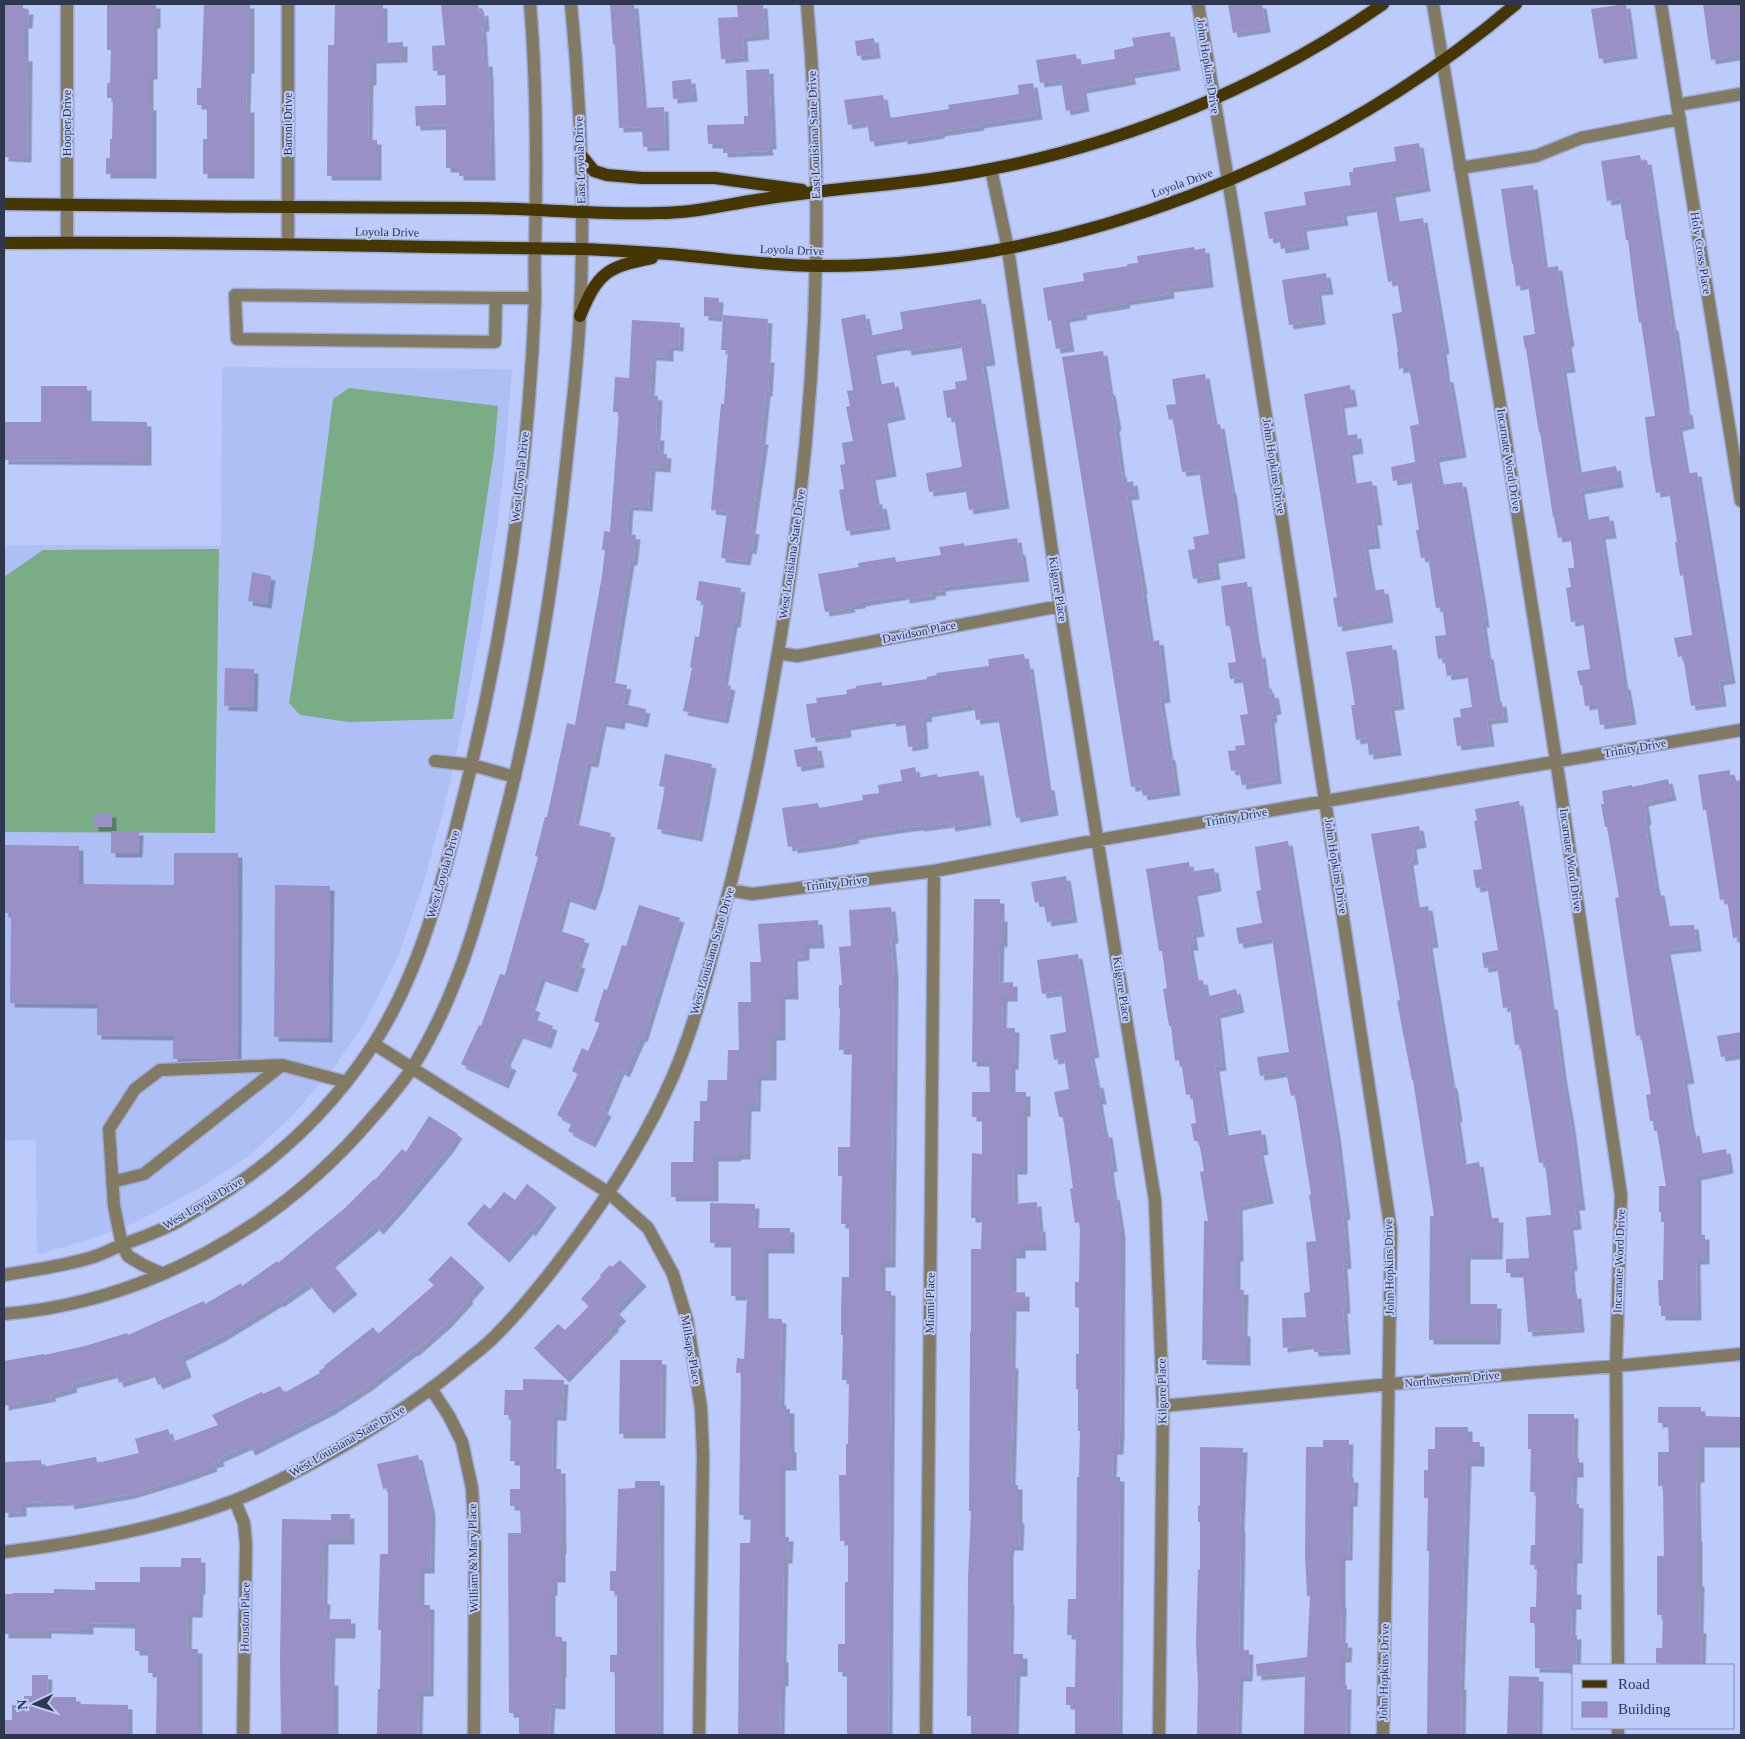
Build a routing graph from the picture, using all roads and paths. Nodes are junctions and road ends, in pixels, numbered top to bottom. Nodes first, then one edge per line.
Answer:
1 (67, 4) edge
2 (288, 4) edge
3 (530, 4) edge
4 (571, 4) edge
5 (807, 4) edge
6 (1198, 4) edge
7 (1383, 4) edge
8 (1433, 4) edge
9 (1516, 4) edge
10 (1661, 4) edge
11 (1442, 62) junction
12 (1741, 94) edge
13 (1213, 99) junction
14 (1677, 105) junction
15 (1680, 119) junction
16 (581, 155) junction
17 (1460, 168) junction
18 (991, 169) junction
19 (1229, 181) junction
20 (817, 192) junction
21 (4, 204) edge
22 (67, 205) junction
23 (288, 208) junction
24 (536, 209) junction
25 (582, 213) junction
26 (67, 242) junction
27 (4, 243) edge
28 (288, 244) junction
29 (535, 248) junction
30 (582, 249) junction
31 (1008, 249) junction
32 (669, 254) junction
33 (817, 266) junction
34 (496, 298) junction
35 (535, 298) junction
36 (580, 316) junction
37 (1741, 502) edge
38 (1060, 606) junction
39 (779, 653) junction
40 (1741, 730) edge
41 (435, 761) dead end
42 (1556, 762) junction
43 (472, 765) junction
44 (515, 777) junction
45 (1326, 801) junction
46 (1098, 840) junction
47 (934, 871) junction
48 (729, 890) junction
49 (374, 1044) junction
50 (282, 1065) junction
51 (412, 1068) junction
52 (346, 1082) junction
53 (112, 1182) junction
54 (609, 1193) junction
55 (122, 1245) junction
56 (163, 1274) junction
57 (4, 1275) edge
58 (4, 1314) edge
59 (1741, 1354) edge
60 (1616, 1366) junction
61 (1390, 1384) junction
62 (432, 1390) junction
63 (1163, 1406) junction
64 (235, 1501) junction
65 (4, 1552) edge
66 (1618, 1664) edge
67 (243, 1735) edge
68 (474, 1735) edge
69 (699, 1735) edge
70 (926, 1735) edge
71 (1159, 1735) edge
72 (1383, 1735) edge

1 - 22 street, Hooper Drive
2 - 23 street, Baroni Drive
3 - 24 street
4 - 16 street, East Loyola Drive
5 - 20 street, East Louisiana State Drive
6 - 13 street, John Hopkins Drive
7 - 13 main road, Loyola Drive
8 - 11 street, Incarnate Word Drive
9 - 11 main road, Loyola Drive
10 - 14 street, Holy Cross Place
11 - 17 street, Incarnate Word Drive
11 - 19 main road, Loyola Drive
12 - 14 street
13 - 18 main road, Loyola Drive
13 - 19 street, John Hopkins Drive
14 - 15 street, Holy Cross Place
15 - 17 street
15 - 37 street, Holy Cross Place
16 - 20 main road
16 - 25 street, East Loyola Drive
17 - 42 street, Incarnate Word Drive
18 - 20 main road, Loyola Drive
18 - 31 street, Kilgore Place
19 - 31 main road, Loyola Drive
19 - 45 street, John Hopkins Drive
20 - 25 main road, Loyola Drive
20 - 33 street, East Louisiana State Drive
21 - 22 main road, Loyola Drive
22 - 23 main road, Loyola Drive
22 - 26 street, Hooper Drive
23 - 24 main road, Loyola Drive
23 - 28 street, Baroni Drive
24 - 25 main road, Loyola Drive
24 - 29 street
25 - 30 street, East Loyola Drive
26 - 27 main road, Loyola Drive
26 - 28 main road, Loyola Drive
28 - 29 main road, Loyola Drive
29 - 30 main road, Loyola Drive
29 - 35 street, West Loyola Drive
30 - 32 main road, Loyola Drive
30 - 36 street, East Loyola Drive
31 - 33 main road, Loyola Drive
31 - 38 street, Kilgore Place
32 - 33 main road, Loyola Drive
32 - 36 main road
33 - 39 street, West Louisiana State Drive
34 - 34 street
34 - 35 street
35 - 43 street, West Loyola Drive
36 - 44 street
38 - 39 street, Davidson Place
38 - 46 street, Kilgore Place
39 - 48 street, West Louisiana State Drive
40 - 42 street, Trinity Drive
41 - 43 street
42 - 45 street, Trinity Drive
42 - 60 street, Incarnate Word Drive
43 - 44 street
43 - 49 street, West Loyola Drive
44 - 51 street
45 - 46 street, Trinity Drive
45 - 61 street, John Hopkins Drive
46 - 47 street, Trinity Drive
46 - 63 street, Kilgore Place
47 - 48 street, Trinity Drive
47 - 70 street, Miami Place
48 - 54 street, West Louisiana State Drive
49 - 51 street, Millsaps Place
49 - 52 street, West Loyola Drive
50 - 52 street
50 - 53 street
50 - 53 street
51 - 54 street, Millsaps Place
51 - 56 street
52 - 55 street, West Loyola Drive
53 - 55 street
54 - 62 street, West Louisiana State Drive
54 - 69 street, Millsaps Place
55 - 56 street
55 - 57 street, West Loyola Drive
56 - 58 street
59 - 60 street, Northwestern Drive
60 - 61 street, Northwestern Drive
60 - 66 street, Incarnate Word Drive
61 - 63 street, Northwestern Drive
61 - 72 street, John Hopkins Drive
62 - 64 street, West Louisiana State Drive
62 - 68 street, William & Mary Place
63 - 71 street, Kilgore Place
64 - 65 street, West Louisiana State Drive
64 - 67 street, Houston Place

